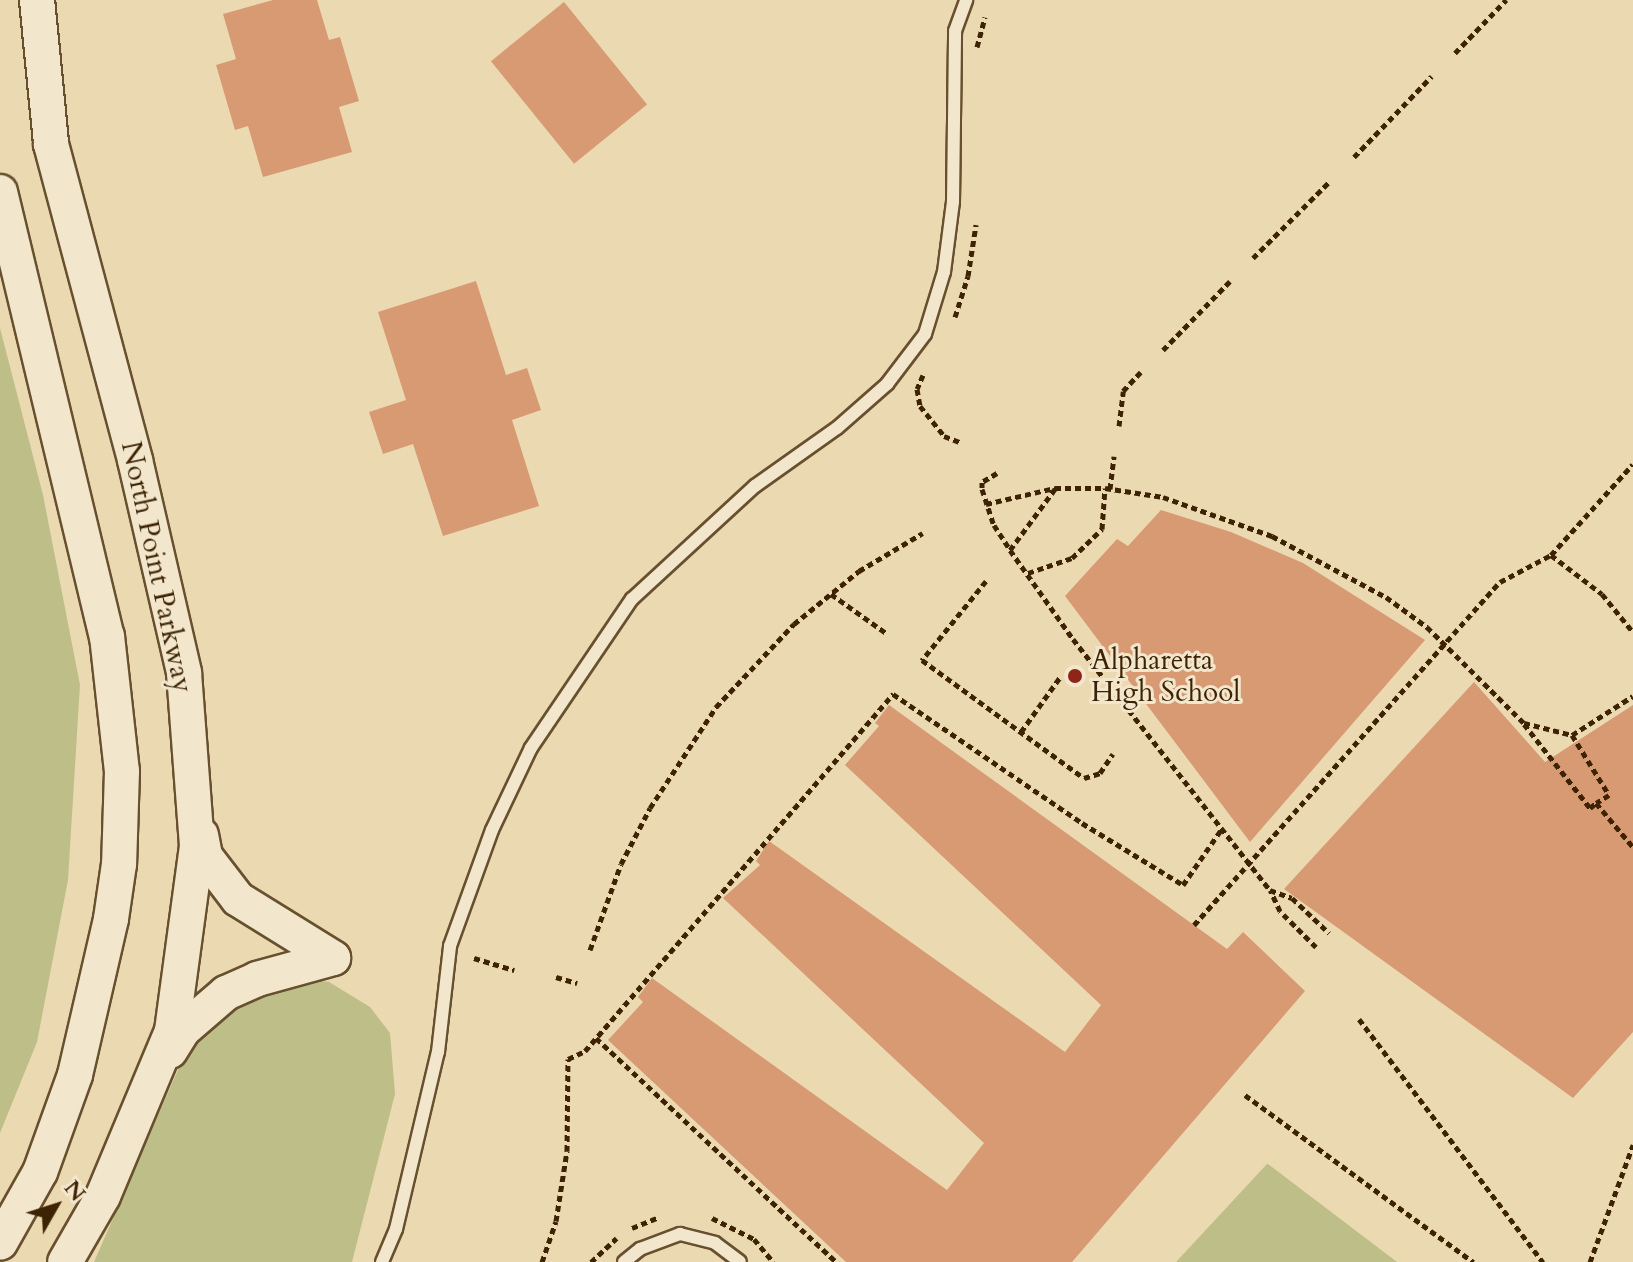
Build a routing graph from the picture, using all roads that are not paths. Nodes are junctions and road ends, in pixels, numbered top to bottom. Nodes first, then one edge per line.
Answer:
1 (37, 0) edge
2 (966, 0) edge
3 (0, 192) edge
4 (194, 803) junction
5 (161, 1064) junction
6 (0, 1243) edge
7 (65, 1262) edge
8 (382, 1262) edge
9 (624, 1262) edge
10 (740, 1262) edge

1 - 4 street, North Point Parkway
2 - 8 lane
3 - 6 street
4 - 5 street, North Point Parkway
4 - 5 street
5 - 7 street, North Point Parkway
9 - 10 lane

